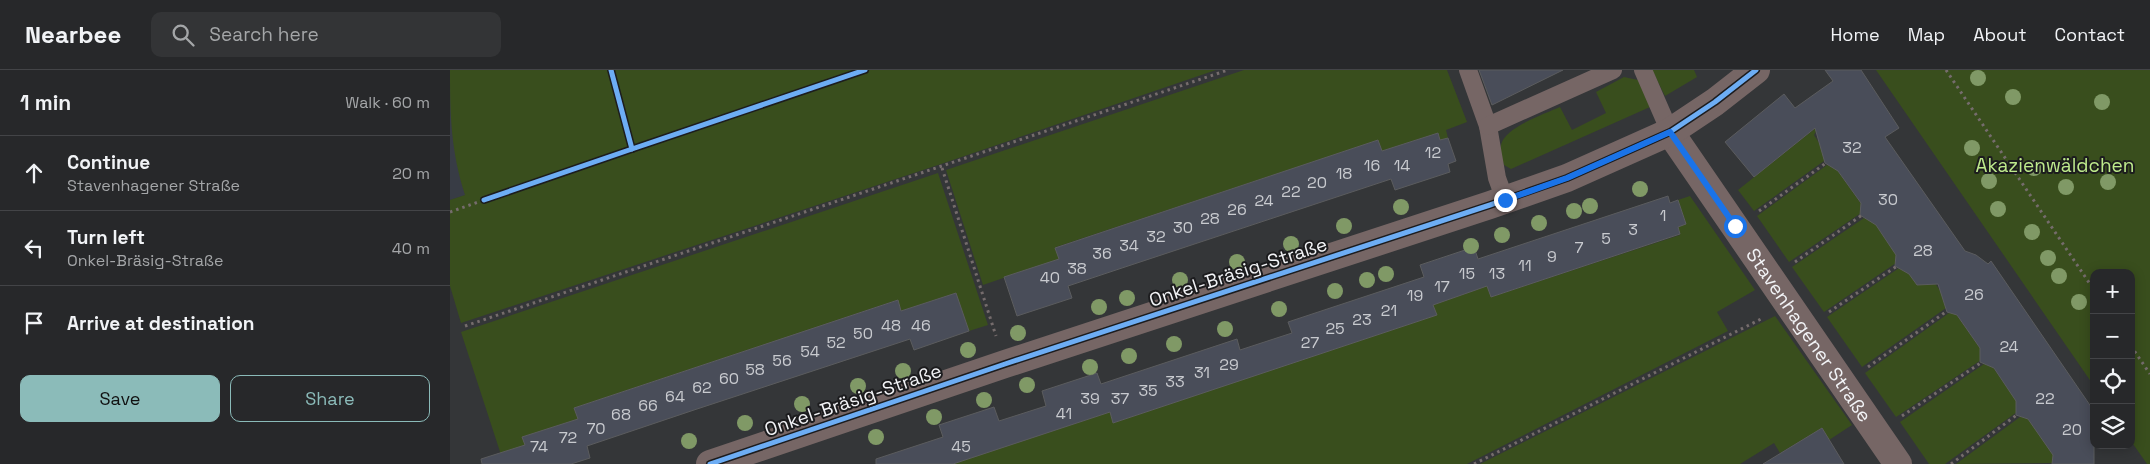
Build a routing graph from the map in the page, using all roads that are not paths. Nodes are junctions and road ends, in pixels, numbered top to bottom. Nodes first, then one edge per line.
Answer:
1 (1468, 70) edge
2 (1612, 70) edge
3 (1643, 70) edge
4 (1756, 70) edge
5 (1488, 126) junction
6 (1670, 132) junction
7 (1505, 200) junction
8 (710, 464) edge
9 (1898, 464) edge

1 - 5 lane
2 - 5 lane
3 - 6 lane
4 - 6 street, Onkel-Bräsig-Straße
5 - 7 lane
6 - 7 street, Onkel-Bräsig-Straße
6 - 9 street, Stavenhagener Straße
7 - 8 street, Onkel-Bräsig-Straße

